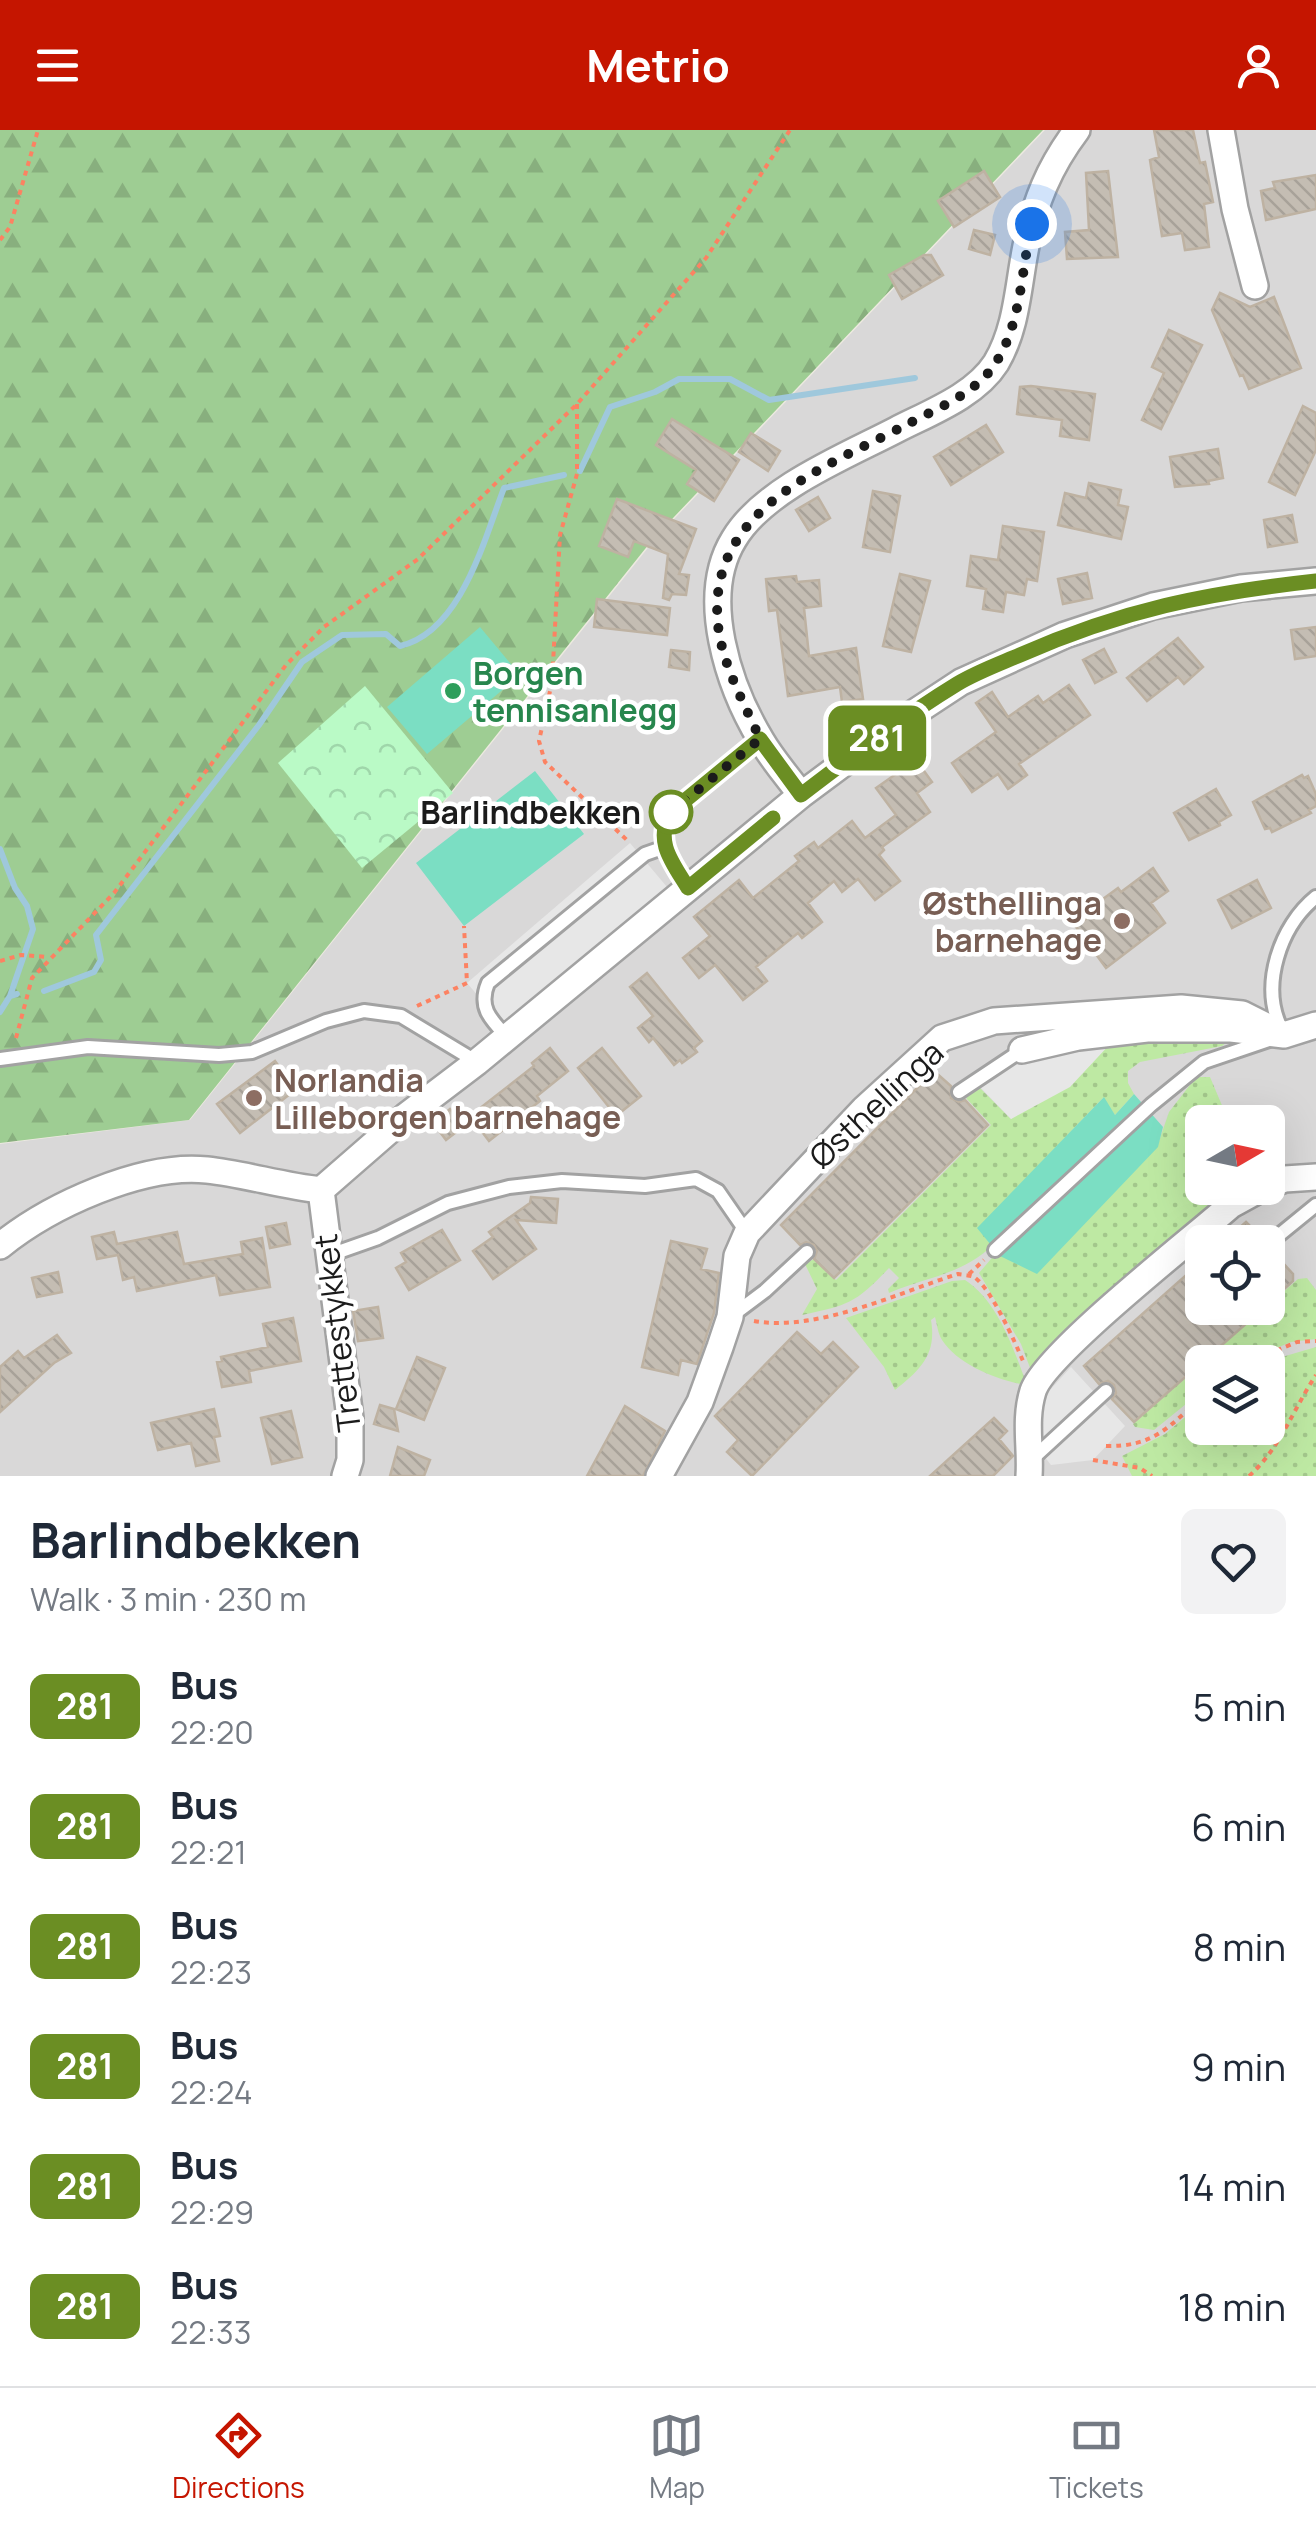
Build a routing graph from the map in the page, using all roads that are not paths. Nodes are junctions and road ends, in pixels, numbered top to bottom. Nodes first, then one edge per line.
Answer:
1 (1077, 130) edge
2 (1221, 130) edge
3 (1255, 286) dead end
4 (1316, 581) edge
5 (760, 739) junction
6 (801, 795) junction
7 (665, 846) junction
8 (688, 888) junction
9 (1316, 897) edge
10 (1316, 1024) edge
11 (1284, 1034) junction
12 (506, 1037) junction
13 (1022, 1050) joint
14 (6, 1057) edge
15 (477, 1062) junction
16 (959, 1092) dead end
17 (1316, 1177) edge
18 (1285, 1179) edge
19 (321, 1190) junction
20 (1316, 1204) edge
21 (1231, 1205) edge
22 (1285, 1230) edge
23 (747, 1233) junction
24 (0, 1246) edge
25 (995, 1250) dead end
26 (807, 1252) dead end
27 (328, 1256) junction
28 (730, 1317) junction
29 (1106, 1391) dead end
30 (1029, 1468) edge
31 (345, 1476) edge
32 (659, 1476) edge

1 - 5 street
2 - 3 street
4 - 6 street, Trettestykket
5 - 6 street
5 - 7 lane
6 - 8 street, Trettestykket
7 - 8 lane
7 - 12 lane
8 - 12 street, Trettestykket
9 - 11 lane
10 - 11 street
11 - 13 street
11 - 23 street, Østhellinga
11 - 25 lane
12 - 15 street, Trettestykket
13 - 16 lane
14 - 15 lane
15 - 19 street, Trettestykket
17 - 18 street
19 - 24 street, Trettestykket
19 - 27 street, Trettestykket
20 - 22 lane
21 - 30 street
23 - 27 lane
23 - 28 street, Østhellinga
26 - 28 lane
27 - 31 street, Trettestykket
28 - 32 street, Østhellinga
29 - 30 lane

